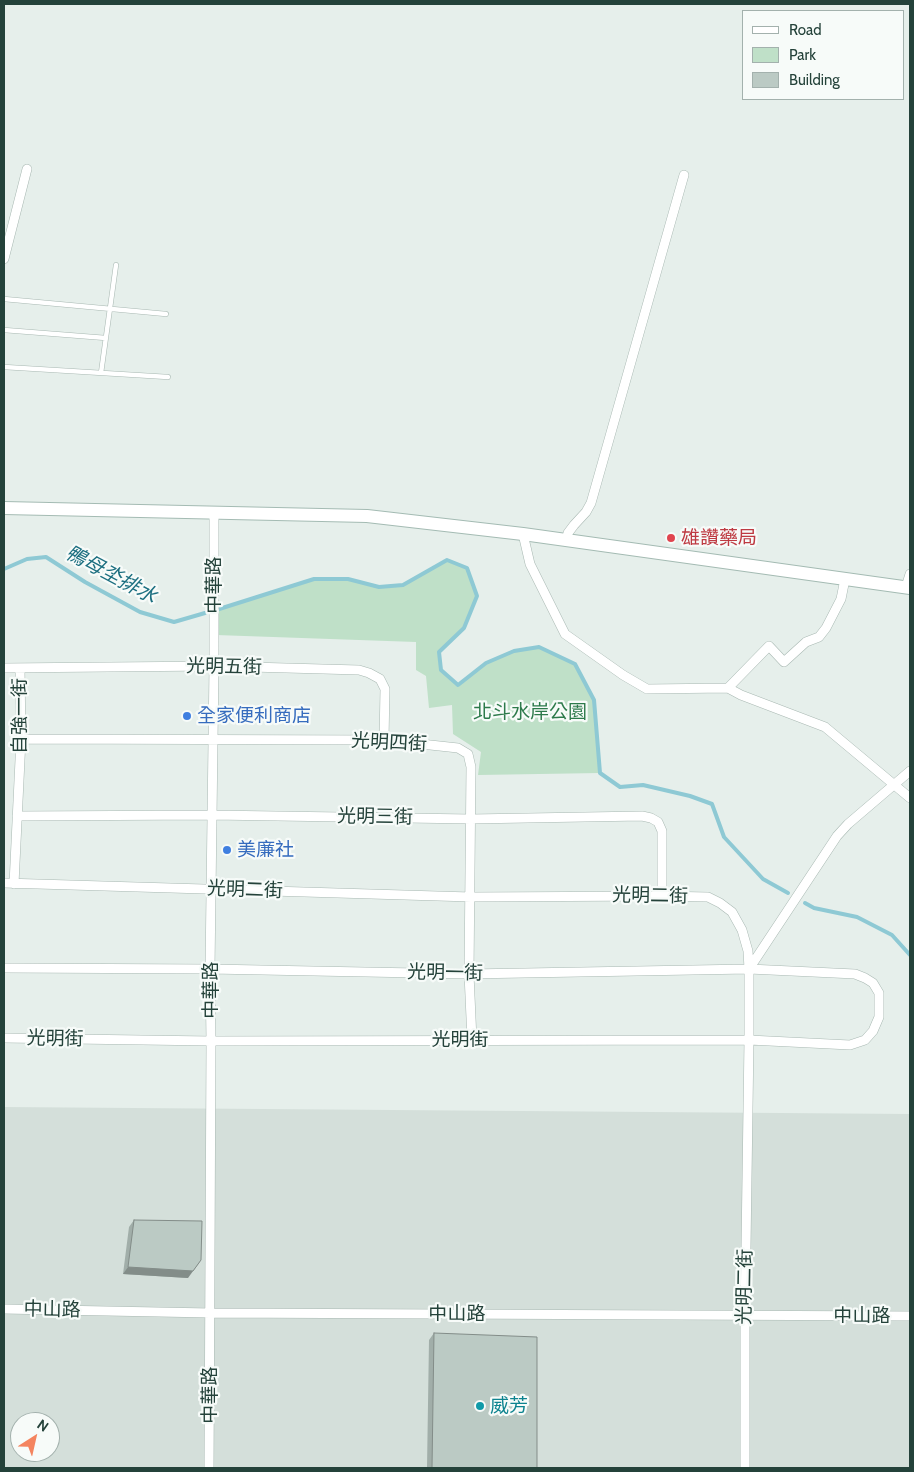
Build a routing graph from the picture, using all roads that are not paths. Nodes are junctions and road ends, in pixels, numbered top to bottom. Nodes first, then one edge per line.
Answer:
1 (27, 168) dead end
2 (684, 175) dead end
3 (4, 259) edge
4 (116, 265) dead end
5 (4, 299) edge
6 (110, 308) junction
7 (166, 314) dead end
8 (4, 330) edge
9 (106, 338) junction
10 (4, 367) edge
11 (101, 373) junction
12 (168, 377) dead end
13 (4, 508) edge
14 (214, 512) junction
15 (523, 534) junction
16 (566, 541) junction
17 (910, 574) edge
18 (846, 579) junction
19 (908, 588) edge
20 (214, 666) junction
21 (4, 668) edge
22 (20, 668) junction
23 (728, 688) junction
24 (21, 739) junction
25 (213, 740) junction
26 (384, 740) junction
27 (910, 771) edge
28 (895, 785) junction
29 (910, 798) edge
30 (212, 815) junction
31 (17, 816) junction
32 (471, 818) junction
33 (4, 883) edge
34 (14, 884) junction
35 (211, 888) junction
36 (471, 896) junction
37 (662, 896) junction
38 (4, 968) edge
39 (210, 969) junction
40 (749, 969) junction
41 (469, 974) junction
42 (879, 993) joint
43 (4, 1038) edge
44 (472, 1040) junction
45 (749, 1040) junction
46 (211, 1041) junction
47 (4, 1309) edge
48 (210, 1313) junction
49 (745, 1315) junction
50 (910, 1316) edge
51 (209, 1468) edge
52 (745, 1468) edge

1 - 3 street
2 - 16 street
4 - 6 lane
5 - 6 lane
6 - 7 lane
6 - 9 lane
8 - 9 lane
9 - 11 lane
10 - 11 lane
11 - 12 lane
13 - 14 main road
14 - 15 main road
14 - 20 street, 中華路
15 - 16 main road
15 - 23 street
16 - 18 main road
17 - 19 street
18 - 19 main road
18 - 23 street
20 - 22 street, 光明五街
20 - 25 street, 中華路
20 - 26 street, 光明五街
21 - 22 street, 光明五街
22 - 24 street, 自強一街
23 - 28 street
24 - 25 street, 光明四街
24 - 31 street, 自強一街
25 - 26 street, 光明四街
25 - 30 street, 中華路
26 - 32 street, 光明四街
27 - 28 street
28 - 29 street
28 - 40 street
30 - 31 street, 光明三街
30 - 32 street, 光明三街
30 - 35 street, 中華路
31 - 34 street, 自強一街
32 - 36 street, 光明四街
32 - 37 street, 光明三街
33 - 34 street, 光明二街
34 - 35 street, 光明二街
35 - 36 street, 光明二街
35 - 39 street, 中華路
36 - 37 street, 光明二街
36 - 41 street, 光明四街
37 - 40 street, 光明二街
38 - 39 street, 光明一街
39 - 41 street, 光明一街
39 - 46 street, 中華路
40 - 41 street, 光明一街
40 - 42 street, 光明一街
40 - 45 street, 光明二街
41 - 44 street, 光明四街
42 - 45 street, 光明街
43 - 46 street, 光明街
44 - 45 street, 光明街
44 - 46 street, 光明街
45 - 49 street, 光明二街
46 - 48 street, 中華路
47 - 48 street, 中山路
48 - 49 street, 中山路
48 - 51 street, 中華路
49 - 50 street, 中山路
49 - 52 street, 光明二街

